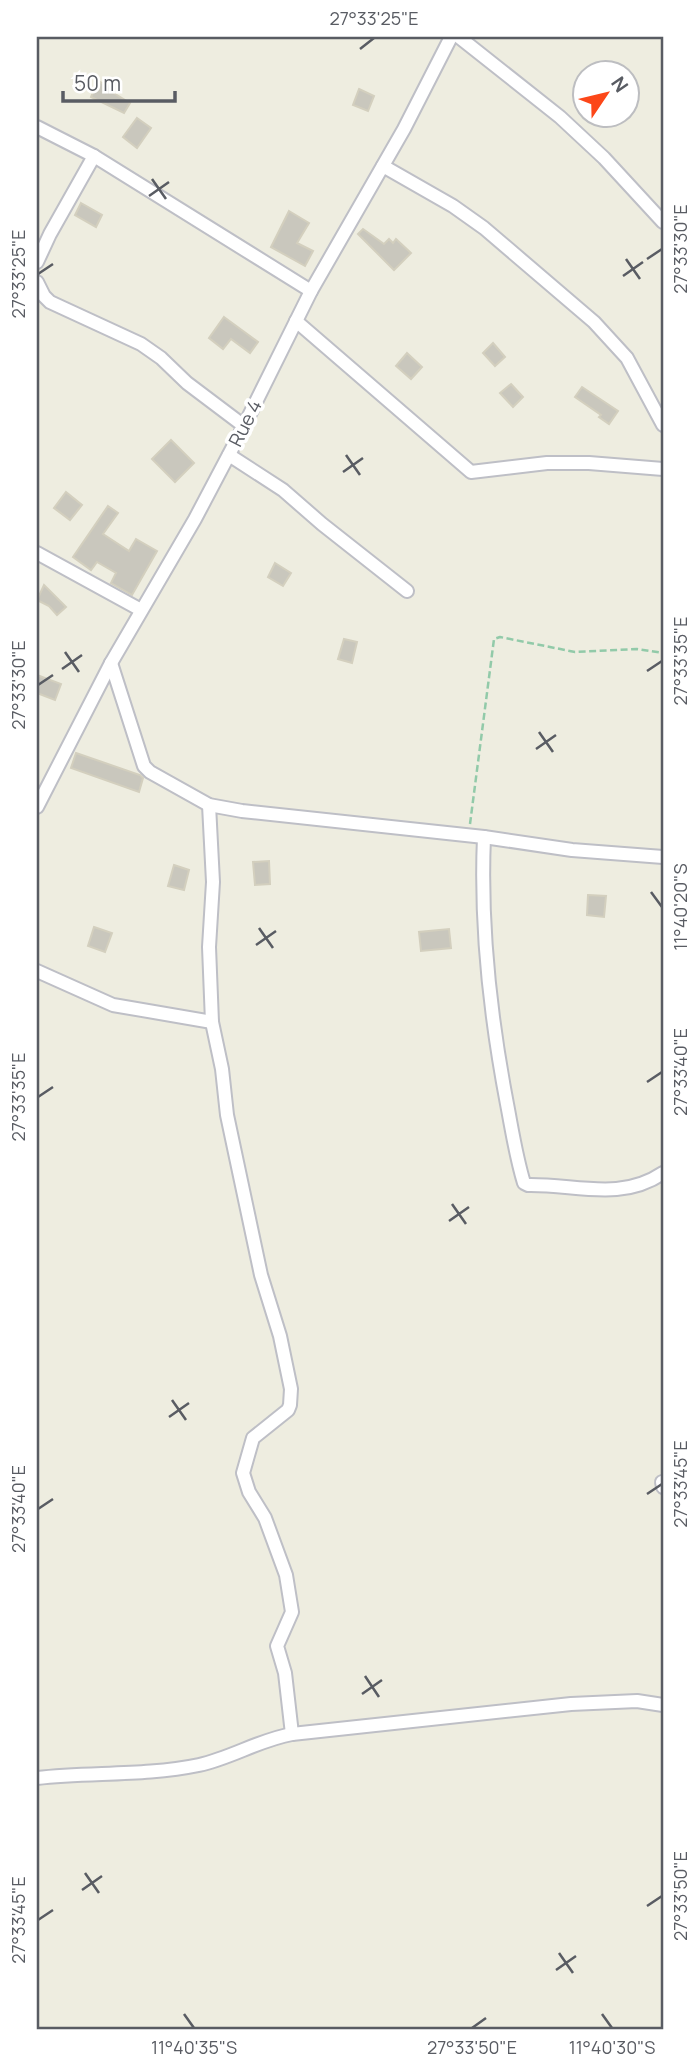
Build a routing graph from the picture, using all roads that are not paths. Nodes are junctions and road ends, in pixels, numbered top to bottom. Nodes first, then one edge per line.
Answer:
1 (451, 37) edge
2 (459, 37) edge
3 (37, 127) edge
4 (94, 156) junction
5 (383, 166) junction
6 (663, 222) edge
7 (37, 262) edge
8 (37, 288) edge
9 (311, 291) junction
10 (296, 321) junction
11 (663, 425) edge
12 (244, 426) junction
13 (229, 455) junction
14 (663, 469) edge
15 (37, 552) edge
16 (407, 591) dead end
17 (141, 610) junction
18 (111, 663) junction
19 (209, 805) junction
20 (37, 807) edge
21 (484, 837) junction
22 (663, 858) edge
23 (37, 971) edge
24 (212, 1022) junction
25 (663, 1173) edge
26 (663, 1704) edge
27 (292, 1734) junction
28 (37, 1778) edge

1 - 5 street, Rue 4
2 - 6 street
3 - 4 street
4 - 7 street
4 - 9 street
5 - 9 street, Rue 4
5 - 11 street
8 - 12 street
9 - 10 street, Rue 4
10 - 12 street, Rue 4
10 - 14 street
12 - 13 street, Rue 4
13 - 16 street
13 - 17 street, Rue 4
15 - 17 street
17 - 18 street, Rue 4
18 - 19 street
18 - 20 street, Rue 4
19 - 21 street
19 - 24 street
21 - 22 street
21 - 25 street
23 - 24 street
24 - 27 street
26 - 27 street
27 - 28 street

